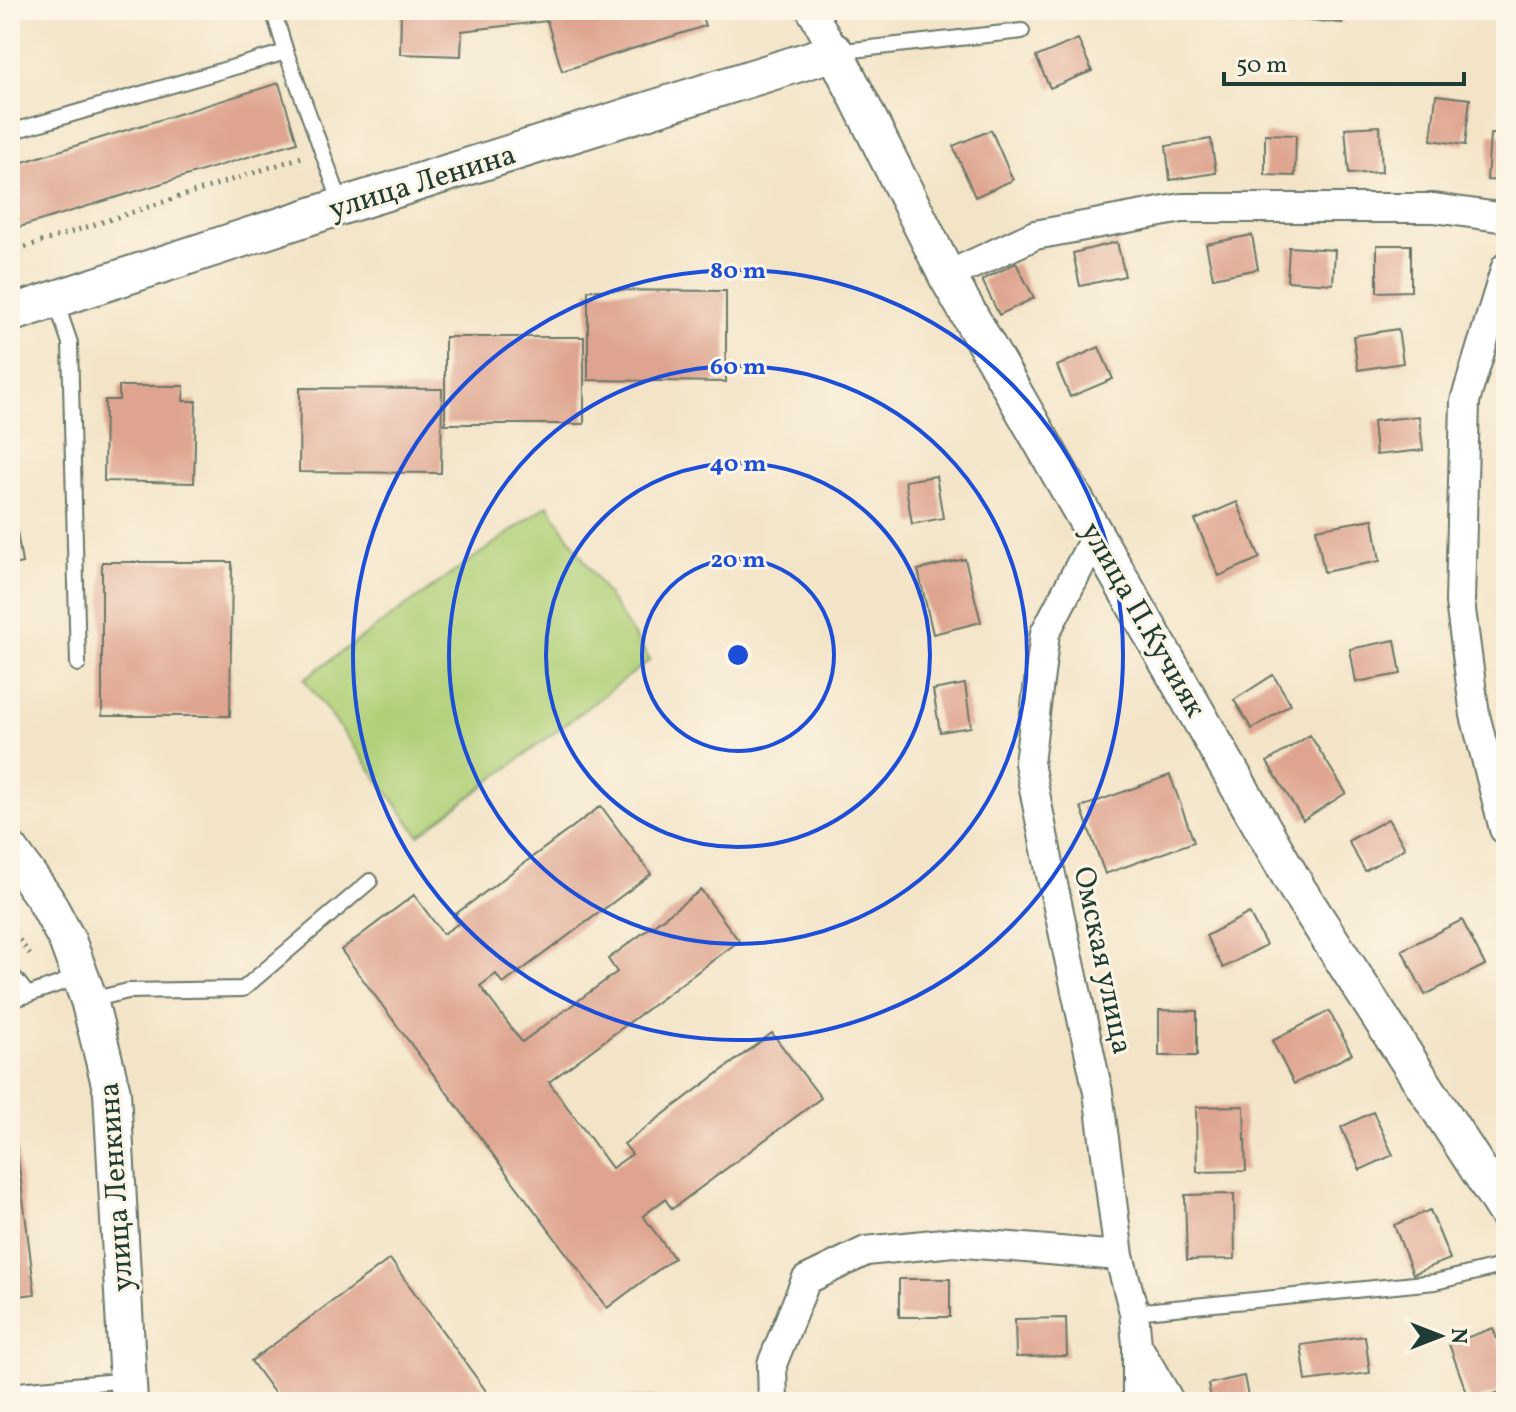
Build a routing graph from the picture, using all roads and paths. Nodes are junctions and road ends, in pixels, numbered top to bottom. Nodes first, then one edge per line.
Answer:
1 (273, 10) edge
2 (811, 10) edge
3 (1022, 31) dead end
4 (286, 52) junction
5 (835, 52) junction
6 (10, 132) edge
7 (321, 150) junction
8 (342, 206) junction
9 (1506, 218) edge
10 (10, 252) edge
11 (1506, 267) edge
12 (947, 276) junction
13 (55, 299) junction
14 (10, 314) edge
15 (1096, 535) junction
16 (78, 664) dead end
17 (1504, 829) dead end
18 (10, 850) edge
19 (370, 881) dead end
20 (10, 927) edge
21 (33, 960) dead end
22 (10, 972) edge
23 (85, 988) junction
24 (28, 995) junction
25 (10, 1001) edge
26 (1506, 1212) edge
27 (1119, 1256) junction
28 (1506, 1265) edge
29 (1134, 1312) junction
30 (1137, 1345) junction
31 (129, 1391) edge
32 (14, 1393) edge
33 (773, 1402) edge
34 (1137, 1402) edge
35 (1170, 1402) edge

1 - 4 lane
2 - 5 street, улица П.Кучияк
3 - 5 lane
4 - 6 lane
4 - 7 lane
5 - 8 street, улица Ленина
5 - 12 street, улица П.Кучияк
7 - 8 lane
7 - 10 path
8 - 13 street, улица Ленина
9 - 12 street
11 - 17 street
12 - 15 street, улица П.Кучияк
13 - 14 street, улица Ленина
13 - 16 lane
15 - 26 street, улица П.Кучияк
15 - 27 street, Омская улица
18 - 23 street, улица Ленкина
19 - 23 lane
20 - 21 path
22 - 24 lane
23 - 24 lane
23 - 31 street, улица Ленкина
24 - 25 lane
27 - 29 street, Омская улица
27 - 33 street
28 - 29 lane
29 - 30 street, Омская улица
30 - 34 street
30 - 35 street, Омская улица
31 - 32 lane

